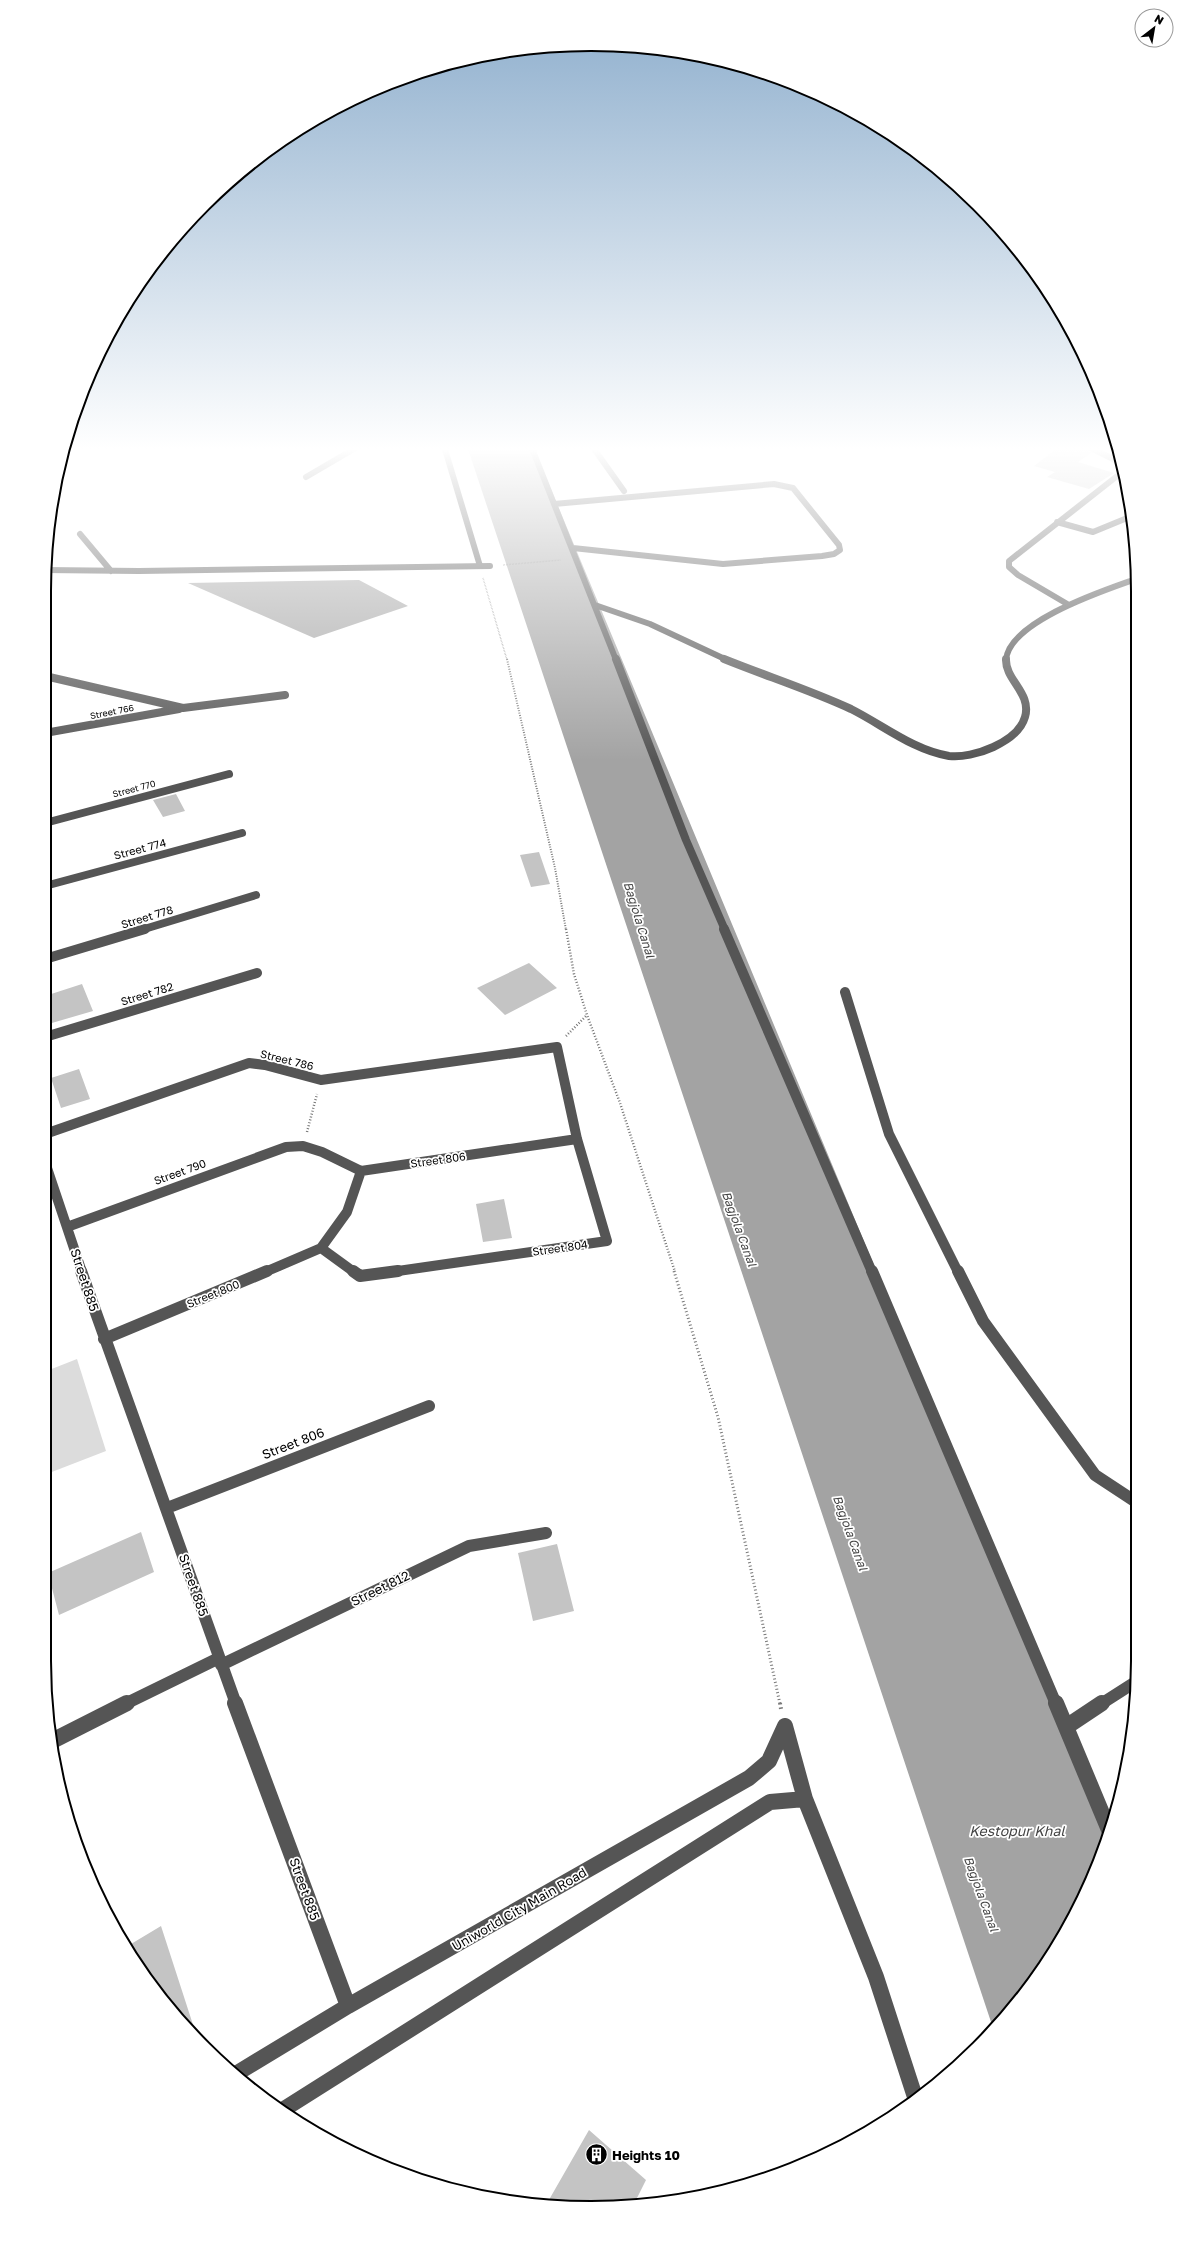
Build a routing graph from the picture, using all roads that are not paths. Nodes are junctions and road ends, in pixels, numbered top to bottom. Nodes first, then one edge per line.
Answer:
1 (94, 551) edge
2 (476, 551) edge
3 (571, 551) edge
4 (838, 551) edge
5 (1021, 551) edge
6 (572, 555) junction
7 (480, 566) junction
8 (490, 566) road end
9 (52, 570) edge
10 (111, 571) junction
11 (1131, 581) edge
12 (595, 605) junction
13 (1069, 605) junction
14 (51, 677) edge
15 (285, 694) dead end
16 (183, 708) junction
17 (51, 733) edge
18 (229, 774) dead end
19 (51, 821) edge
20 (242, 833) dead end
21 (51, 884) edge
22 (256, 895) dead end
23 (51, 957) edge
24 (257, 973) dead end
25 (845, 992) dead end
26 (51, 1035) edge
27 (557, 1046) joint
28 (51, 1132) edge
29 (577, 1139) junction
30 (361, 1171) junction
31 (51, 1182) edge
32 (67, 1227) junction
33 (321, 1248) junction
34 (104, 1338) junction
35 (429, 1406) dead end
36 (1131, 1499) edge
37 (167, 1508) junction
38 (546, 1533) dead end
39 (220, 1661) junction
40 (1130, 1685) edge
41 (1066, 1727) junction
42 (57, 1739) edge
43 (805, 1799) junction
44 (1106, 1823) edge
45 (348, 2006) junction
46 (240, 2071) edge
47 (914, 2093) edge
48 (287, 2107) edge

1 - 10 street
2 - 7 street
3 - 6 street
4 - 6 street
5 - 13 street
6 - 12 street
7 - 8 street
7 - 10 street
9 - 10 street
11 - 13 street
12 - 13 street
12 - 41 street
14 - 16 street
15 - 16 street, Street 766
16 - 17 street, Street 766
18 - 19 street, Street 770
20 - 21 street, Street 774
22 - 23 street, Street 778
24 - 26 street, Street 782
25 - 36 street
27 - 28 street, Street 786
27 - 29 street, Street 804
29 - 30 street, Street 806
29 - 33 street, Street 804
30 - 32 street, Street 790
30 - 33 street
31 - 32 street, Street 885
32 - 34 street, Street 885
33 - 34 street, Street 800
34 - 37 street, Street 885
35 - 37 street, Street 806
37 - 39 street, Street 885
38 - 39 street, Street 812
39 - 42 street, Street 812
39 - 45 street, Street 885
40 - 41 street
41 - 44 street
43 - 45 street, Uniworld City Main Road
43 - 47 street
43 - 48 street
45 - 46 street, Uniworld City Main Road

